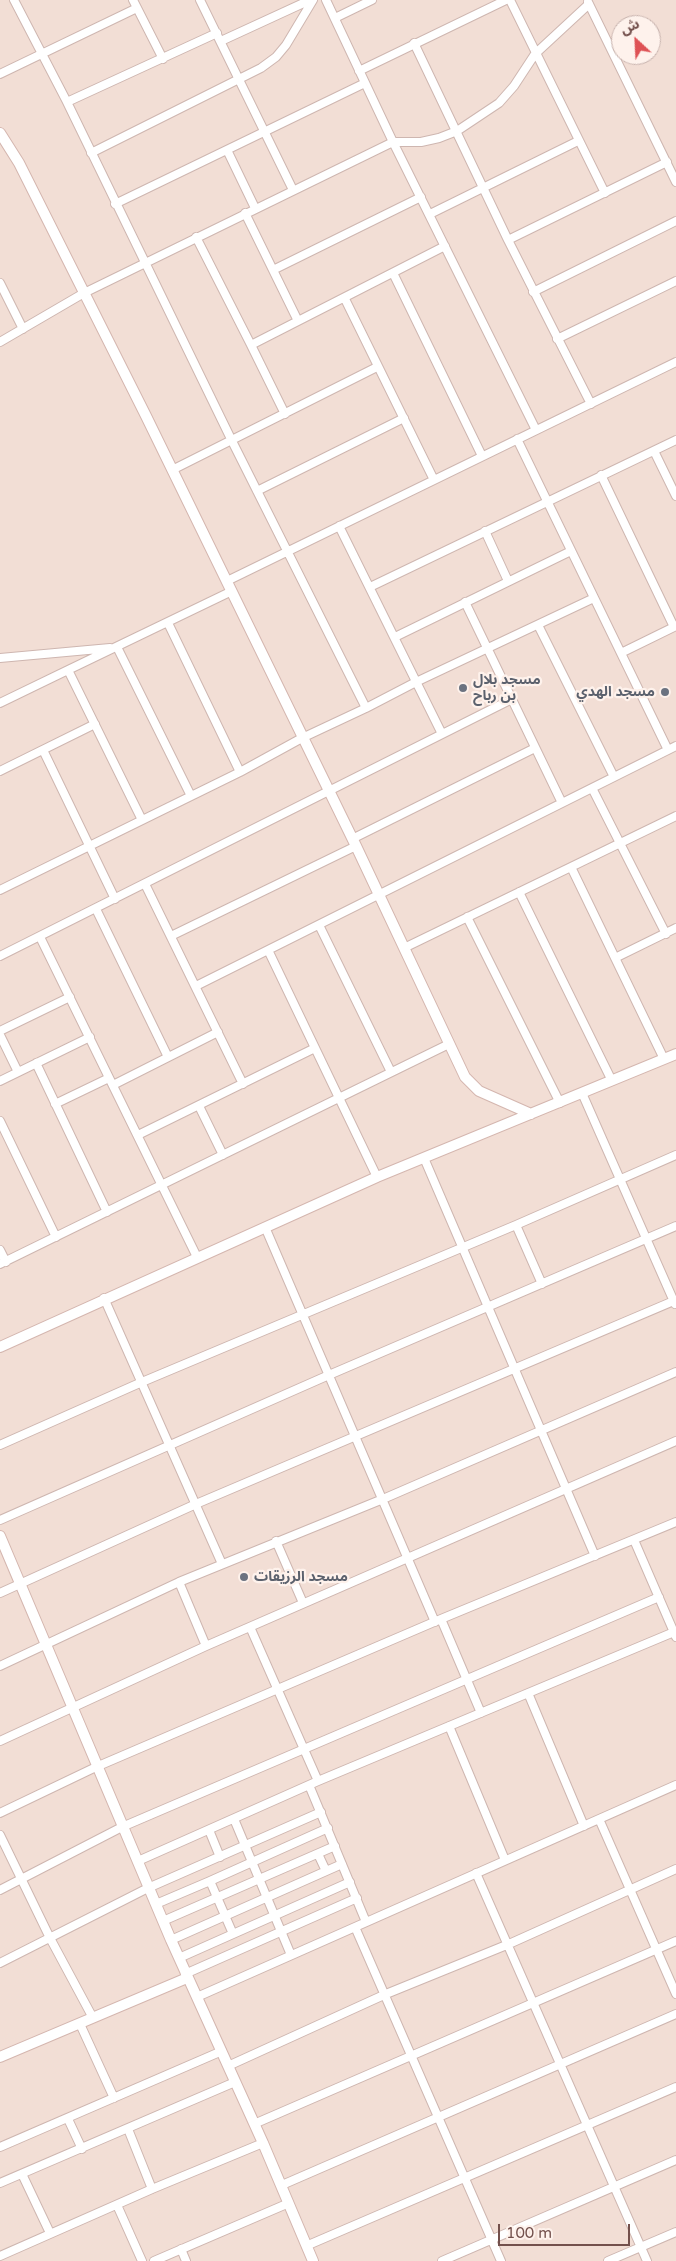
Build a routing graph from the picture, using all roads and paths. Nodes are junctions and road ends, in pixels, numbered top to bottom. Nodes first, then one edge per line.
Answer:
1 (14, 0) edge
2 (132, 0) edge
3 (200, 0) edge
4 (312, 0) edge
5 (326, 0) edge
6 (372, 0) edge
7 (508, 0) edge
8 (588, 2) edge
9 (137, 8) junction
10 (335, 18) junction
11 (217, 33) junction
12 (221, 41) junction
13 (414, 43) junction
14 (43, 54) junction
15 (535, 54) junction
16 (163, 59) junction
17 (359, 71) junction
18 (0, 74) edge
19 (239, 81) junction
20 (365, 83) junction
21 (67, 102) junction
22 (264, 132) junction
23 (457, 132) junction
24 (1, 139) edge
25 (578, 141) junction
26 (393, 142) junction
27 (227, 150) junction
28 (91, 153) junction
29 (667, 162) junction
30 (676, 182) edge
31 (483, 188) junction
32 (292, 190) junction
33 (605, 193) junction
34 (422, 197) junction
35 (116, 204) junction
36 (255, 208) junction
37 (245, 213) junction
38 (430, 214) junction
39 (676, 221) edge
40 (196, 237) junction
41 (508, 240) junction
42 (445, 246) junction
43 (144, 263) junction
44 (273, 270) junction
45 (393, 273) junction
46 (676, 281) edge
47 (0, 283) edge
48 (533, 292) junction
49 (84, 293) junction
50 (345, 299) junction
51 (298, 322) junction
52 (23, 329) junction
53 (557, 339) junction
54 (0, 342) edge
55 (251, 346) junction
56 (676, 362) edge
57 (377, 367) junction
58 (591, 404) junction
59 (285, 414) junction
60 (404, 418) junction
61 (536, 430) junction
62 (517, 439) junction
63 (676, 440) edge
64 (232, 441) junction
65 (654, 451) junction
66 (482, 456) junction
67 (172, 470) junction
68 (602, 475) junction
69 (434, 480) junction
70 (257, 490) junction
71 (676, 496) edge
72 (547, 501) junction
73 (339, 526) junction
74 (485, 531) junction
75 (288, 551) junction
76 (571, 551) junction
77 (227, 581) junction
78 (508, 581) junction
79 (370, 587) junction
80 (232, 591) junction
81 (594, 598) junction
82 (465, 602) junction
83 (168, 623) junction
84 (538, 625) junction
85 (675, 626) edge
86 (395, 637) junction
87 (488, 646) junction
88 (117, 647) junction
89 (621, 653) junction
90 (0, 658) edge
91 (68, 670) junction
92 (416, 682) junction
93 (512, 699) junction
94 (0, 704) edge
95 (366, 708) junction
96 (95, 724) junction
97 (442, 734) junction
98 (302, 738) junction
99 (676, 746) edge
100 (535, 748) junction
101 (43, 750) junction
102 (668, 750) junction
103 (0, 772) edge
104 (240, 772) junction
105 (614, 777) junction
106 (592, 788) junction
107 (328, 791) junction
108 (191, 796) junction
109 (562, 803) junction
110 (676, 816) edge
111 (142, 820) junction
112 (354, 842) junction
113 (620, 844) junction
114 (89, 846) junction
115 (571, 867) junction
116 (145, 884) junction
117 (0, 890) edge
118 (519, 892) junction
119 (379, 894) junction
120 (115, 899) junction
121 (96, 909) junction
122 (467, 917) junction
123 (319, 925) junction
124 (676, 928) edge
125 (666, 934) junction
126 (40, 936) junction
127 (171, 936) junction
128 (404, 948) junction
129 (268, 950) junction
130 (0, 956) edge
131 (615, 958) junction
132 (196, 986) junction
133 (70, 997) junction
134 (218, 1032) junction
135 (0, 1033) edge
136 (90, 1037) junction
137 (449, 1044) junction
138 (315, 1048) junction
139 (676, 1054) edge
140 (168, 1057) junction
141 (664, 1059) junction
142 (36, 1063) junction
143 (18, 1072) junction
144 (391, 1072) junction
145 (0, 1081) edge
146 (111, 1081) junction
147 (612, 1081) junction
148 (243, 1084) junction
149 (582, 1093) junction
150 (339, 1098) junction
151 (560, 1103) junction
152 (55, 1104) junction
153 (199, 1106) junction
154 (531, 1114) junction
155 (0, 1121) edge
156 (138, 1135) junction
157 (223, 1155) junction
158 (676, 1155) edge
159 (424, 1158) junction
160 (377, 1177) junction
161 (620, 1180) junction
162 (162, 1184) junction
163 (107, 1212) junction
164 (516, 1225) junction
165 (676, 1226) edge
166 (265, 1227) junction
167 (56, 1237) junction
168 (646, 1239) junction
169 (463, 1248) junction
170 (0, 1250) edge
171 (197, 1257) junction
172 (3, 1263) edge
173 (542, 1284) junction
174 (104, 1298) junction
175 (675, 1302) edge
176 (489, 1307) junction
177 (303, 1314) junction
178 (0, 1346) edge
179 (515, 1368) junction
180 (676, 1372) edge
181 (329, 1375) junction
182 (142, 1382) junction
183 (542, 1430) junction
184 (355, 1437) junction
185 (676, 1441) edge
186 (0, 1445) edge
187 (170, 1445) junction
188 (566, 1487) junction
189 (383, 1499) junction
190 (196, 1504) junction
191 (0, 1520) edge
192 (676, 1522) edge
193 (0, 1536) edge
194 (276, 1540) junction
195 (634, 1540) junction
196 (595, 1556) junction
197 (407, 1558) junction
198 (222, 1564) junction
199 (20, 1582) junction
200 (179, 1582) junction
201 (0, 1593) edge
202 (658, 1596) junction
203 (303, 1604) junction
204 (438, 1621) junction
205 (250, 1627) junction
206 (675, 1635) edge
207 (47, 1644) junction
208 (206, 1646) junction
209 (0, 1666) edge
210 (466, 1678) junction
211 (278, 1691) junction
212 (528, 1693) junction
213 (72, 1706) junction
214 (482, 1713) junction
215 (449, 1726) junction
216 (0, 1741) edge
217 (303, 1749) junction
218 (96, 1767) junction
219 (318, 1781) junction
220 (310, 1785) junction
221 (676, 1785) edge
222 (321, 1812) junction
223 (0, 1813) edge
224 (234, 1819) junction
225 (599, 1819) junction
226 (584, 1826) junction
227 (122, 1827) junction
228 (328, 1828) junction
229 (209, 1830) junction
230 (0, 1835) edge
231 (245, 1846) junction
232 (335, 1846) junction
233 (318, 1854) junction
234 (220, 1857) junction
235 (505, 1860) junction
236 (138, 1861) junction
237 (252, 1863) junction
238 (342, 1864) junction
239 (676, 1869) edge
240 (326, 1871) junction
241 (476, 1873) junction
242 (259, 1879) junction
243 (21, 1880) junction
244 (210, 1881) junction
245 (350, 1882) junction
246 (148, 1888) junction
247 (630, 1888) junction
248 (0, 1890) edge
249 (217, 1897) junction
250 (266, 1897) junction
251 (356, 1898) junction
252 (156, 1904) junction
253 (225, 1915) junction
254 (275, 1916) junction
255 (163, 1921) junction
256 (366, 1922) junction
257 (355, 1927) junction
258 (281, 1932) junction
259 (233, 1934) junction
260 (50, 1938) junction
261 (170, 1940) junction
262 (676, 1941) edge
263 (509, 1944) junction
264 (656, 1949) junction
265 (291, 1956) junction
266 (179, 1958) junction
267 (0, 1962) edge
268 (186, 1976) junction
269 (386, 1994) junction
270 (676, 1994) edge
271 (196, 1997) junction
272 (534, 2003) junction
273 (676, 2014) edge
274 (93, 2018) junction
275 (80, 2024) junction
276 (222, 2052) junction
277 (412, 2054) junction
278 (0, 2057) edge
279 (561, 2064) junction
280 (228, 2066) junction
281 (235, 2082) junction
282 (676, 2087) edge
283 (114, 2098) junction
284 (439, 2116) junction
285 (68, 2119) junction
286 (254, 2124) junction
287 (588, 2124) junction
288 (128, 2129) junction
289 (263, 2143) junction
290 (0, 2148) edge
291 (82, 2148) junction
292 (676, 2160) edge
293 (22, 2174) junction
294 (465, 2176) junction
295 (0, 2184) edge
296 (282, 2185) junction
297 (615, 2186) junction
298 (152, 2189) junction
299 (289, 2203) junction
300 (117, 2205) junction
301 (676, 2232) edge
302 (50, 2233) junction
303 (491, 2239) junction
304 (306, 2246) junction
305 (641, 2246) junction
306 (180, 2249) junction
307 (0, 2256) edge
308 (142, 2261) edge
309 (154, 2261) edge
310 (186, 2261) edge
311 (313, 2261) edge
312 (442, 2261) edge
313 (501, 2261) edge
314 (608, 2261) edge
315 (647, 2261) edge

1 - 14 street
2 - 9 street
3 - 11 street
4 - 12 street
4 - 19 street
5 - 10 street
6 - 10 street
7 - 13 street
7 - 15 street
8 - 15 street
8 - 29 street
9 - 14 street
9 - 16 street
10 - 17 street
11 - 12 street
11 - 16 street
12 - 19 street
13 - 17 street
13 - 23 street
14 - 18 street
14 - 21 street
15 - 23 street
15 - 25 street
16 - 21 street
17 - 20 street
19 - 22 street
19 - 28 street
20 - 22 street
20 - 26 street
21 - 28 street
22 - 27 street
22 - 32 street
23 - 26 street
23 - 31 street
24 - 49 street
25 - 31 street
25 - 33 street
26 - 32 street
26 - 34 street
27 - 35 street
27 - 36 street
28 - 35 street
29 - 30 street
29 - 33 street
31 - 38 street
31 - 41 street
32 - 36 street
33 - 41 street
34 - 38 street
34 - 44 street
35 - 43 street
36 - 37 street
37 - 40 street
37 - 44 street
38 - 42 street
39 - 48 street
40 - 43 street
40 - 55 street
41 - 48 street
42 - 45 street
42 - 61 street
43 - 49 street
43 - 64 street
44 - 51 street
45 - 50 street
45 - 66 street
46 - 53 street
47 - 52 street
48 - 53 street
49 - 52 street
49 - 67 street
50 - 51 street
50 - 57 street
51 - 55 street
52 - 54 street
53 - 58 street
55 - 59 street
56 - 58 street
57 - 59 street
57 - 60 street
58 - 61 street
59 - 64 street
60 - 69 street
60 - 70 street
61 - 62 street
62 - 66 street
62 - 72 street
63 - 65 street
64 - 67 street
64 - 70 street
65 - 68 street
65 - 71 street
66 - 69 street
67 - 77 street
68 - 72 street
68 - 85 street
69 - 73 street
70 - 75 street
72 - 74 street
72 - 76 street
73 - 75 street
73 - 79 street
74 - 78 street
74 - 79 street
75 - 77 street
75 - 95 street
76 - 78 street
76 - 81 street
77 - 80 street
78 - 82 street
79 - 86 street
80 - 83 street
80 - 98 street
81 - 84 street
81 - 89 street
82 - 86 street
82 - 87 street
83 - 88 street
83 - 104 street
84 - 87 street
84 - 105 street
85 - 89 street
86 - 92 street
87 - 92 street
87 - 93 street
88 - 90 street
88 - 91 street
88 - 108 street
89 - 102 street
91 - 94 street
91 - 96 street
92 - 95 street
92 - 97 street
93 - 97 street
93 - 100 street
95 - 98 street
96 - 101 street
96 - 111 street
97 - 107 street
98 - 104 street
98 - 107 street
99 - 102 street
100 - 109 street
100 - 112 street
101 - 103 street
101 - 114 street
102 - 105 street
104 - 108 street
105 - 106 street
106 - 109 street
106 - 113 street
107 - 112 street
107 - 116 street
108 - 111 street
109 - 119 street
110 - 113 street
111 - 114 street
112 - 119 street
112 - 127 street
113 - 115 street
113 - 125 street
114 - 117 street
114 - 120 street
115 - 118 street
115 - 131 street
116 - 120 street
116 - 127 street
118 - 122 street
118 - 147 street
119 - 123 street
119 - 128 street
120 - 121 street
121 - 126 street
121 - 140 street
122 - 128 street
122 - 151 street
123 - 129 street
123 - 144 street
124 - 125 street
125 - 131 street
126 - 130 street
126 - 133 street
127 - 132 street
128 - 137 street
129 - 132 street
129 - 138 street
131 - 141 street
132 - 134 street
133 - 135 street
133 - 136 street
134 - 140 street
134 - 148 street
135 - 143 street
136 - 142 street
136 - 146 street
137 - 144 street
137 - 154 street
138 - 148 street
138 - 150 street
139 - 141 street
140 - 146 street
141 - 147 street
142 - 143 street
142 - 152 street
143 - 145 street
144 - 150 street
146 - 152 street
146 - 156 street
147 - 149 street
148 - 153 street
149 - 151 street
149 - 161 street
150 - 157 street
150 - 160 street
151 - 154 street
152 - 163 street
153 - 156 street
153 - 157 street
154 - 159 street
155 - 167 street
156 - 162 street
157 - 162 street
158 - 161 street
159 - 160 street
159 - 169 street
160 - 166 street
161 - 164 street
161 - 168 street
162 - 163 street
162 - 171 street
163 - 167 street
164 - 169 street
164 - 173 street
165 - 168 street
166 - 171 street
166 - 177 street
167 - 172 street
168 - 173 street
168 - 175 street
169 - 176 street
169 - 177 street
170 - 172 street
171 - 174 street
173 - 176 street
174 - 178 street
174 - 182 street
175 - 179 street
176 - 179 street
176 - 181 street
177 - 181 street
177 - 182 street
179 - 183 street
179 - 184 street
180 - 183 street
181 - 184 street
181 - 187 street
182 - 186 street
182 - 187 street
183 - 188 street
183 - 189 street
184 - 189 street
184 - 190 street
185 - 188 street
187 - 190 street
187 - 191 street
188 - 196 street
188 - 197 street
189 - 194 street
189 - 197 street
190 - 198 street
190 - 199 street
192 - 195 street
193 - 199 street
194 - 198 street
194 - 203 street
195 - 196 street
195 - 202 street
196 - 204 street
197 - 203 street
197 - 204 street
198 - 200 street
199 - 201 street
199 - 207 street
200 - 207 street
200 - 208 street
202 - 206 street
202 - 210 street
203 - 205 street
204 - 210 street
204 - 211 street
205 - 208 street
205 - 211 street
206 - 212 street
207 - 209 street
207 - 213 street
208 - 213 street
210 - 214 street
210 - 217 street
211 - 217 street
211 - 218 street
212 - 214 street
212 - 226 street
213 - 216 street
213 - 218 street
214 - 215 street
215 - 219 street
215 - 235 street
217 - 219 street
217 - 227 street
218 - 223 street
218 - 227 street
219 - 220 street
220 - 222 street
220 - 224 street
221 - 225 street
222 - 228 street
222 - 231 street
224 - 229 street
224 - 231 street
225 - 226 street
225 - 247 street
226 - 235 street
227 - 236 street
227 - 243 street
228 - 232 street
228 - 237 street
229 - 234 street
229 - 236 street
230 - 243 street
231 - 234 street
231 - 237 street
232 - 233 street
232 - 238 street
233 - 240 street
233 - 242 street
234 - 246 street
235 - 241 street
236 - 246 street
237 - 242 street
237 - 244 street
238 - 240 street
238 - 245 street
239 - 247 street
240 - 250 street
241 - 256 street
241 - 263 street
242 - 249 street
242 - 250 street
243 - 248 street
243 - 260 street
244 - 249 street
244 - 252 street
245 - 251 street
245 - 254 street
246 - 252 street
246 - 260 street
247 - 263 street
247 - 264 street
249 - 253 street
249 - 255 street
250 - 253 street
250 - 254 street
251 - 256 street
251 - 258 street
252 - 255 street
253 - 259 street
253 - 261 street
254 - 258 street
254 - 259 street
255 - 261 street
256 - 257 street
257 - 265 street
257 - 269 street
258 - 265 street
258 - 268 street
259 - 266 street
260 - 267 street
260 - 274 street
261 - 266 street
262 - 264 street
263 - 269 street
263 - 272 street
264 - 270 street
264 - 272 street
265 - 271 street
266 - 268 street
268 - 271 street
268 - 274 street
269 - 277 street
269 - 280 street
271 - 276 street
272 - 277 street
272 - 279 street
273 - 279 street
274 - 275 street
275 - 278 street
275 - 283 street
276 - 280 street
276 - 283 street
277 - 284 street
277 - 286 street
279 - 284 street
279 - 287 street
280 - 281 street
281 - 286 street
281 - 288 street
282 - 287 street
283 - 285 street
284 - 294 street
284 - 296 street
285 - 290 street
285 - 291 street
286 - 289 street
287 - 294 street
287 - 297 street
288 - 291 street
288 - 298 street
289 - 296 street
289 - 298 street
291 - 293 street
292 - 297 street
293 - 295 street
293 - 302 street
294 - 303 street
294 - 304 street
296 - 299 street
297 - 303 street
297 - 305 street
298 - 300 street
299 - 304 street
299 - 306 street
300 - 302 street
300 - 308 street
301 - 305 street
302 - 307 street
303 - 312 street
303 - 313 street
304 - 311 street
305 - 314 street
305 - 315 street
306 - 309 street
306 - 310 street

